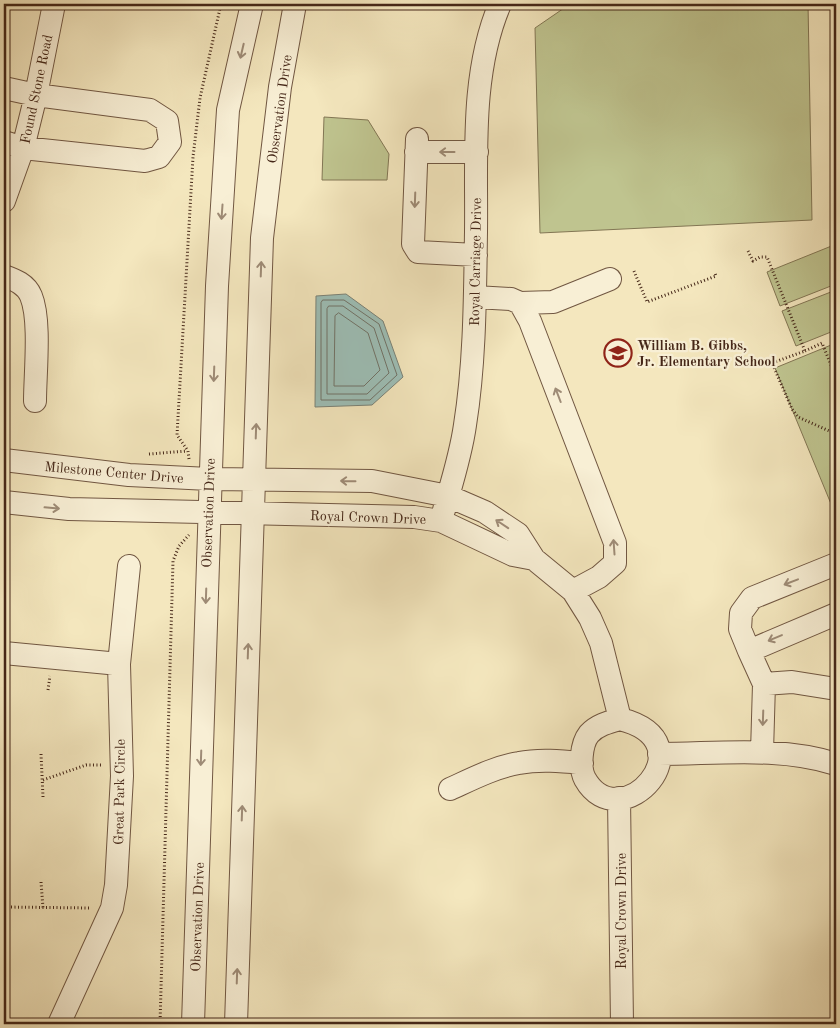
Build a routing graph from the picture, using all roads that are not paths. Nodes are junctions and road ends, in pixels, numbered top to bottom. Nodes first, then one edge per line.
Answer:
1 (54, 4) edge
2 (252, 4) edge
3 (295, 4) edge
4 (500, 4) edge
5 (4, 88) edge
6 (36, 95) junction
7 (13, 145) edge
8 (477, 152) junction
9 (4, 201) edge
10 (476, 255) junction
11 (4, 276) edge
12 (610, 279) dead end
13 (475, 297) junction
14 (520, 304) junction
15 (35, 401) dead end
16 (4, 460) edge
17 (200, 479) junction
18 (254, 480) junction
19 (448, 496) junction
20 (4, 502) edge
21 (200, 512) junction
22 (253, 514) junction
23 (441, 521) junction
24 (534, 559) junction
25 (836, 564) edge
26 (129, 566) dead end
27 (573, 591) junction
28 (836, 614) edge
29 (749, 651) junction
30 (4, 653) edge
31 (118, 664) junction
32 (764, 684) junction
33 (836, 689) edge
34 (620, 719) junction
35 (762, 752) junction
36 (659, 754) junction
37 (582, 763) junction
38 (836, 764) edge
39 (450, 789) dead end
40 (619, 798) junction
41 (59, 1024) edge
42 (194, 1024) edge
43 (236, 1024) edge
44 (622, 1024) edge

1 - 6 street, Found Stone Road
2 -> 17 street, Observation Drive
18 -> 3 street, Observation Drive
4 - 8 street, Royal Carriage Drive
5 - 6 street
6 - 7 street, Found Stone Road
6 - 7 street
7 - 9 street, Found Stone Road
8 - 10 street, Royal Carriage Drive
8 -> 10 street
10 - 13 street, Royal Carriage Drive
11 - 15 street
12 - 14 street
13 - 14 street
13 - 19 street, Royal Carriage Drive
27 -> 14 street
16 - 17 street, Milestone Center Drive
17 - 18 street, Milestone Center Drive
17 - 21 street, Observation Drive
19 -> 18 street, Royal Crown Drive
18 - 22 street, Observation Drive
19 - 23 street, Royal Carriage Drive
24 -> 19 street, Royal Crown Drive
20 -> 21 street
21 - 22 street
21 -> 42 street, Observation Drive
22 - 23 street, Royal Crown Drive
43 -> 22 street, Observation Drive
23 - 24 street, Royal Crown Drive
24 - 27 street, Royal Crown Drive
25 -> 29 street
26 - 31 street, Great Park Circle
27 - 34 street, Royal Crown Drive
28 -> 29 street
29 - 32 street
30 - 31 street
31 - 41 street, Great Park Circle
32 - 33 street
32 -> 35 street
34 - 36 street
34 - 37 street
35 - 36 street
35 - 38 street
36 - 40 street
37 - 39 street
37 - 40 street
40 - 44 street, Royal Crown Drive

